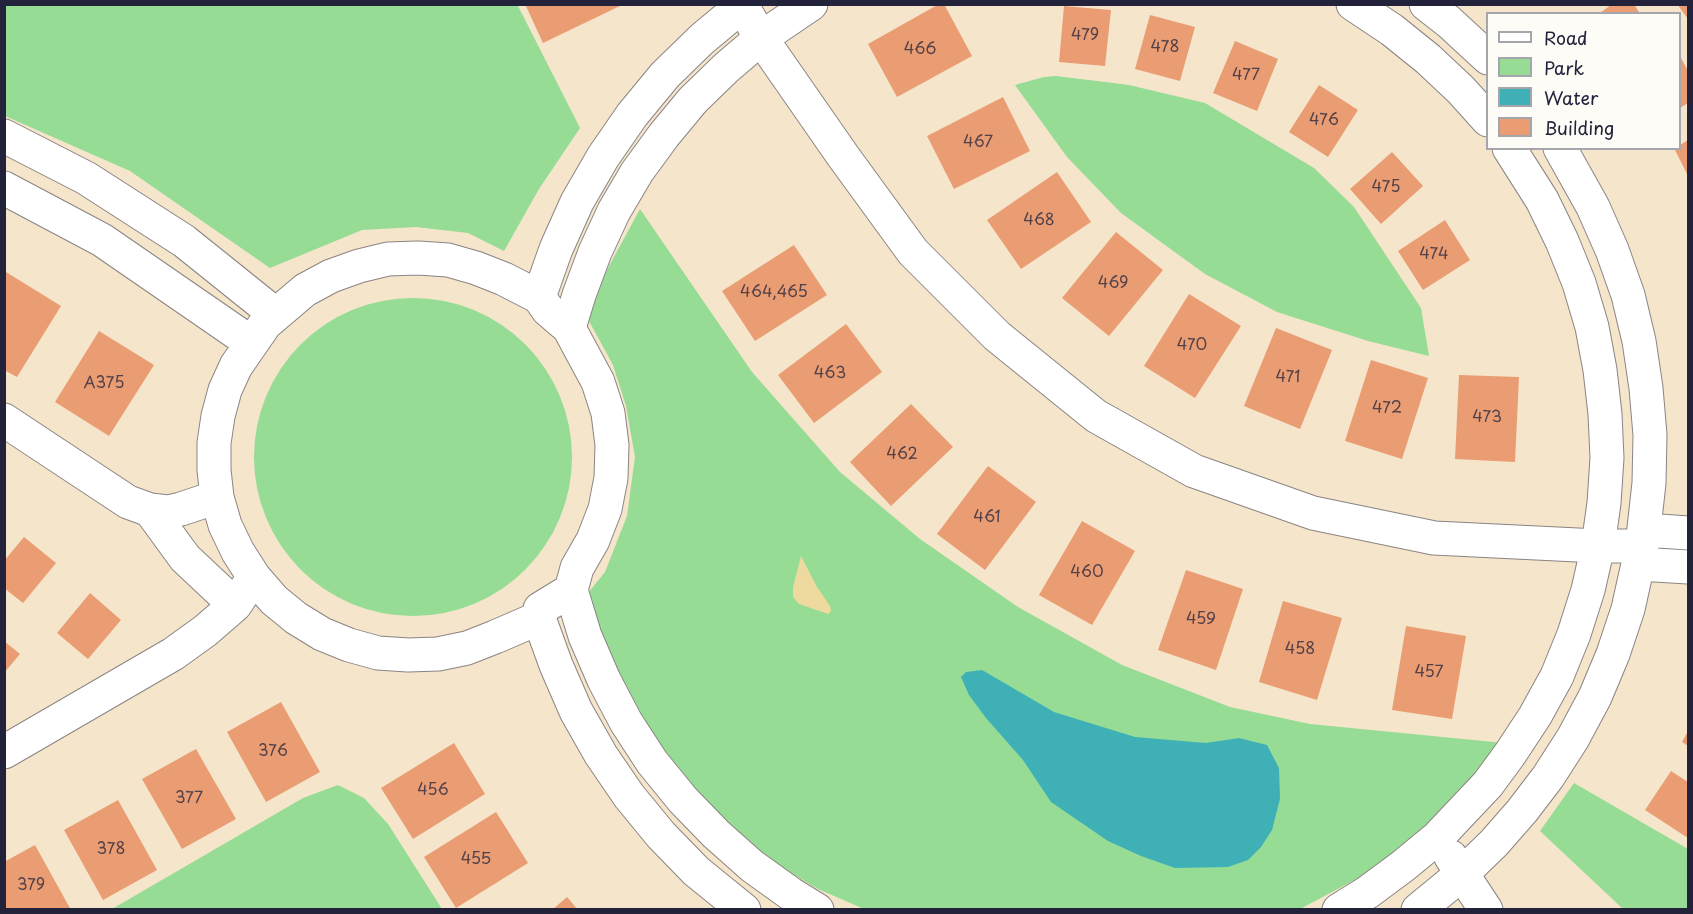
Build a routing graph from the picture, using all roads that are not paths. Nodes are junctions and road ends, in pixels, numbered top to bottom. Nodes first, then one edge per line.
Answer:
1 (811, 4) edge
2 (1353, 4) edge
3 (1426, 4) edge
4 (742, 5) edge
5 (761, 38) junction
6 (1486, 56) edge
7 (1486, 118) edge
8 (4, 136) edge
9 (1510, 150) edge
10 (1561, 150) edge
11 (4, 188) edge
12 (539, 297) junction
13 (275, 314) junction
14 (569, 328) junction
15 (250, 342) junction
16 (4, 420) edge
17 (217, 497) junction
18 (150, 510) junction
19 (1689, 533) edge
20 (1598, 546) junction
21 (1642, 547) junction
22 (1689, 567) edge
23 (254, 577) junction
24 (571, 590) junction
25 (235, 605) junction
26 (539, 618) junction
27 (4, 752) edge
28 (1437, 838) junction
29 (1463, 873) junction
30 (744, 909) edge
31 (818, 909) edge
32 (1338, 909) edge
33 (1418, 909) edge
34 (1486, 909) edge

1 - 5 street
2 - 7 street
3 - 6 street
4 - 5 street
4 - 12 street
5 - 14 street
5 - 20 street
8 - 13 street
9 - 20 street
10 - 21 street
11 - 15 street
12 - 13 street
12 - 14 street
13 - 15 street
14 - 24 street
15 - 17 street
16 - 18 street
17 - 18 street
17 - 23 street
18 - 25 street
19 - 21 street
20 - 21 street
20 - 28 street
21 - 22 street
21 - 29 street
23 - 25 street
23 - 26 street
24 - 26 street
24 - 31 street
25 - 27 street
26 - 30 street
28 - 29 street
28 - 32 street
29 - 33 street
29 - 34 street

